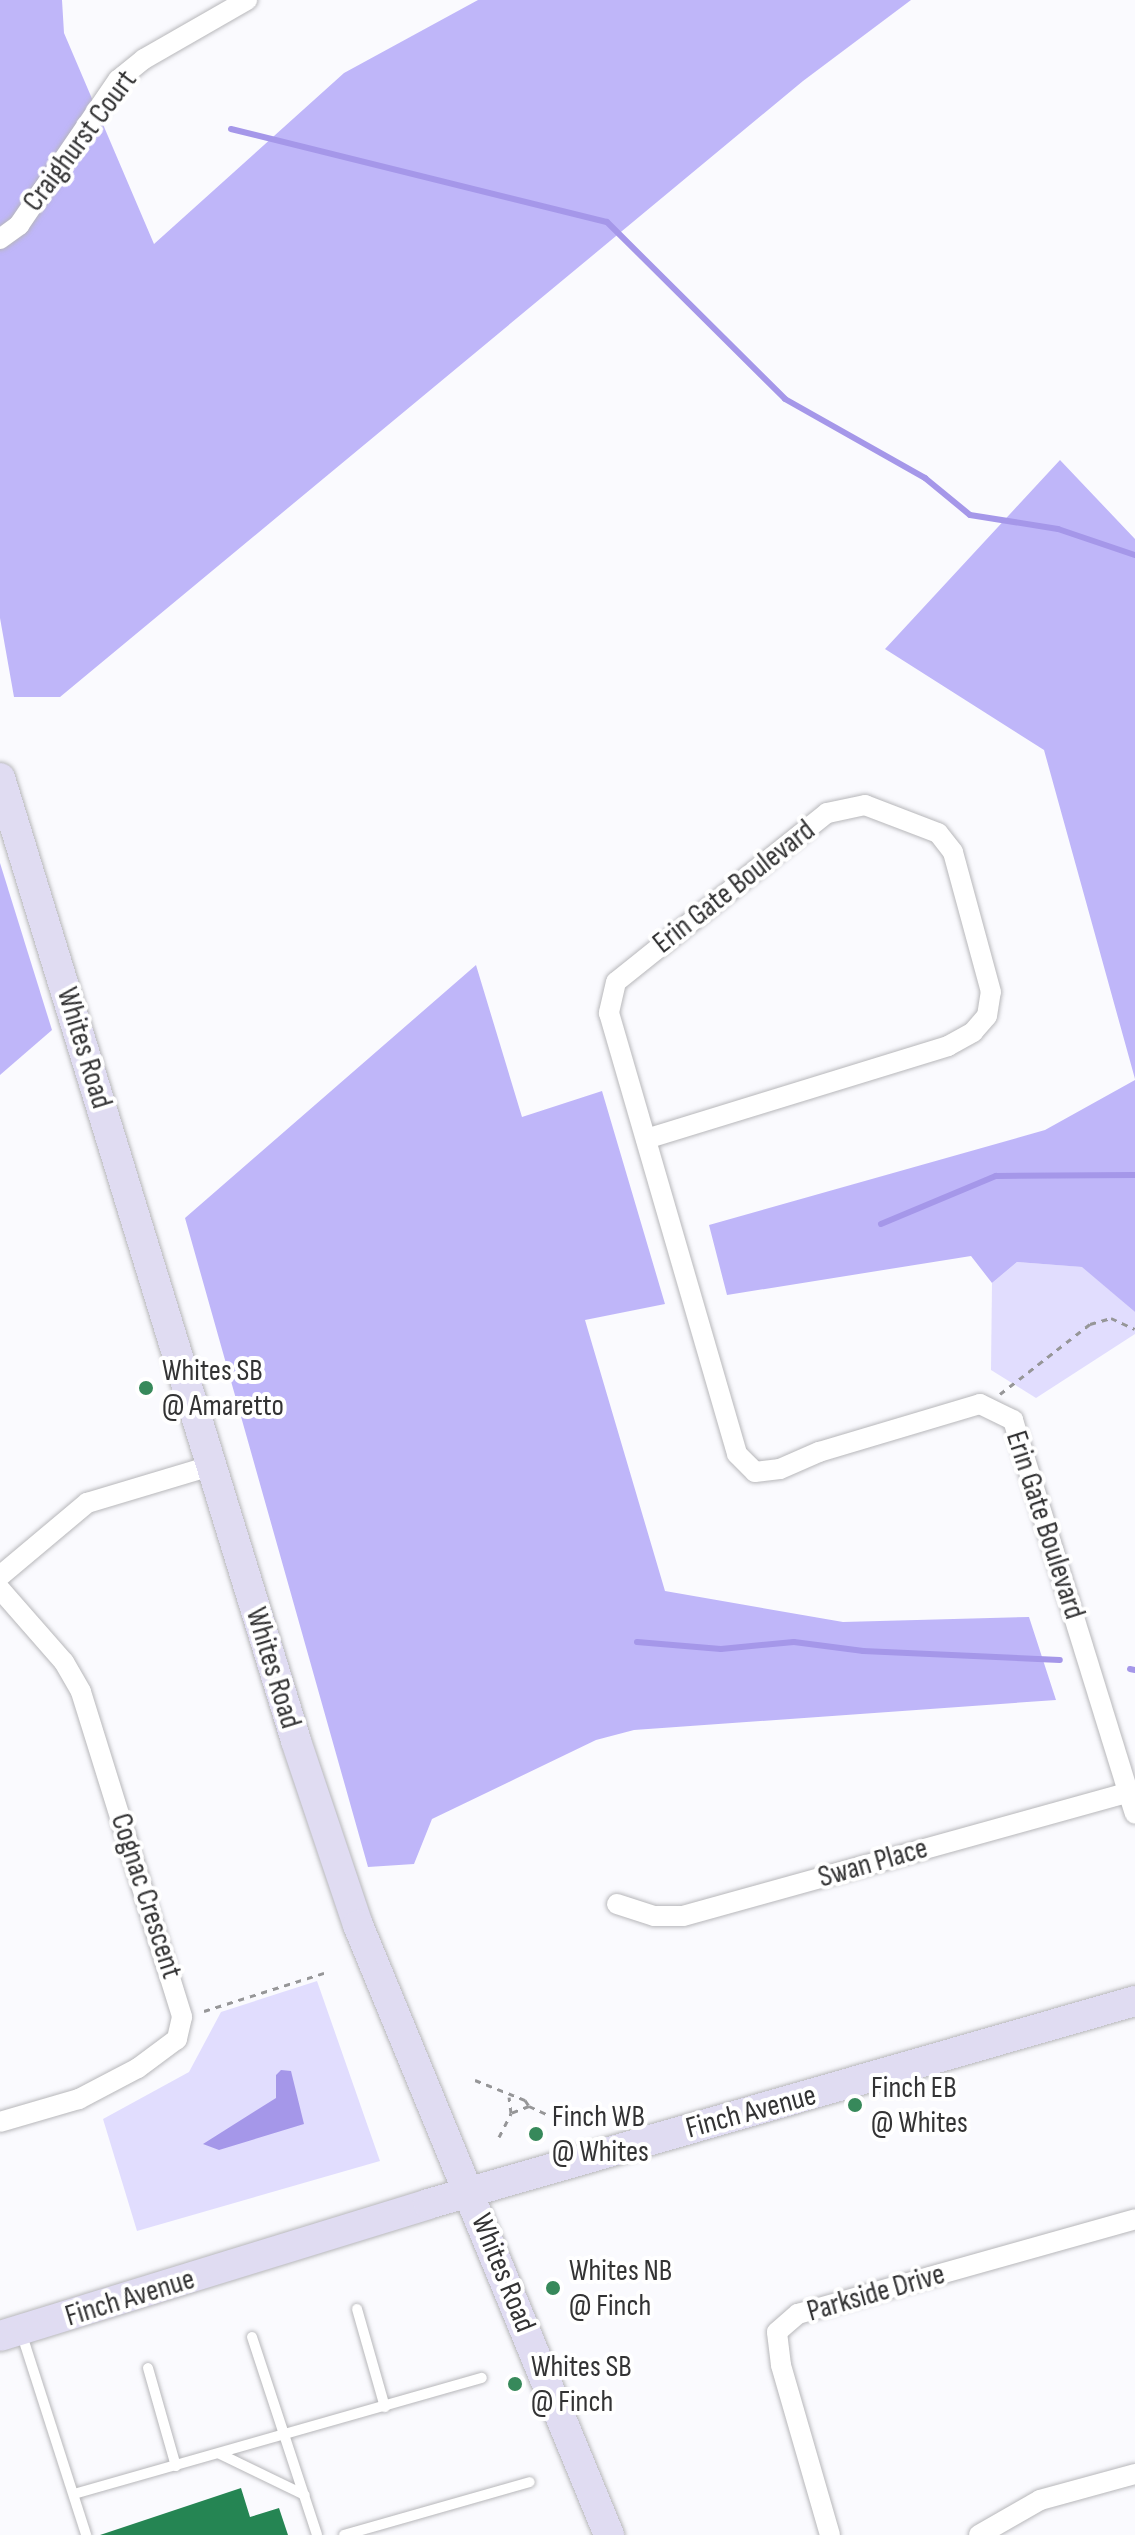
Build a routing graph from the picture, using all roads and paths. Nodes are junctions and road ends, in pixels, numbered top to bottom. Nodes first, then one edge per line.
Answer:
1 (236, 3) edge
2 (0, 239) edge
3 (0, 778) edge
4 (646, 1139) junction
5 (1135, 1329) edge
6 (992, 1407) junction
7 (210, 1466) junction
8 (0, 1576) edge
9 (0, 1589) edge
10 (1129, 1792) junction
11 (1135, 1813) edge
12 (617, 1904) dead end
13 (324, 1973) dead end
14 (1135, 2001) edge
15 (204, 2011) dead end
16 (475, 2080) dead end
17 (509, 2097) junction
18 (529, 2106) junction
19 (511, 2113) junction
20 (559, 2120) dead end
21 (0, 2122) edge
22 (499, 2137) dead end
23 (470, 2192) junction
24 (1135, 2219) edge
25 (357, 2309) dead end
26 (10, 2333) edge
27 (252, 2337) dead end
28 (148, 2368) dead end
29 (482, 2378) dead end
30 (385, 2407) junction
31 (283, 2437) junction
32 (220, 2454) junction
33 (176, 2466) junction
34 (1135, 2474) edge
35 (530, 2482) dead end
36 (74, 2494) junction
37 (305, 2495) junction
38 (86, 2535) edge
39 (317, 2535) edge
40 (344, 2535) edge
41 (609, 2535) edge
42 (830, 2535) edge
43 (979, 2535) edge

1 - 2 street, Craighurst Court
3 - 7 main road, Whites Road
4 - 4 street, Erin Gate Boulevard
4 - 6 street, Erin Gate Boulevard
5 - 6 path
6 - 10 street, Erin Gate Boulevard
7 - 8 street
7 - 23 main road, Whites Road
9 - 21 street, Cognac Crescent
10 - 11 street, Erin Gate Boulevard
10 - 12 street, Swan Place
13 - 15 path
14 - 23 main road, Finch Avenue
16 - 17 path
17 - 18 path
17 - 19 path
18 - 19 path
18 - 20 path
19 - 22 path
23 - 26 main road, Finch Avenue
23 - 41 main road, Whites Road
24 - 42 street, Parkside Drive
25 - 30 lane
26 - 36 lane
27 - 31 lane
28 - 33 lane
29 - 30 lane
30 - 31 lane
31 - 32 lane
31 - 37 lane
32 - 33 lane
32 - 37 lane
33 - 36 lane
34 - 43 street
35 - 40 lane
36 - 38 lane
37 - 39 lane

